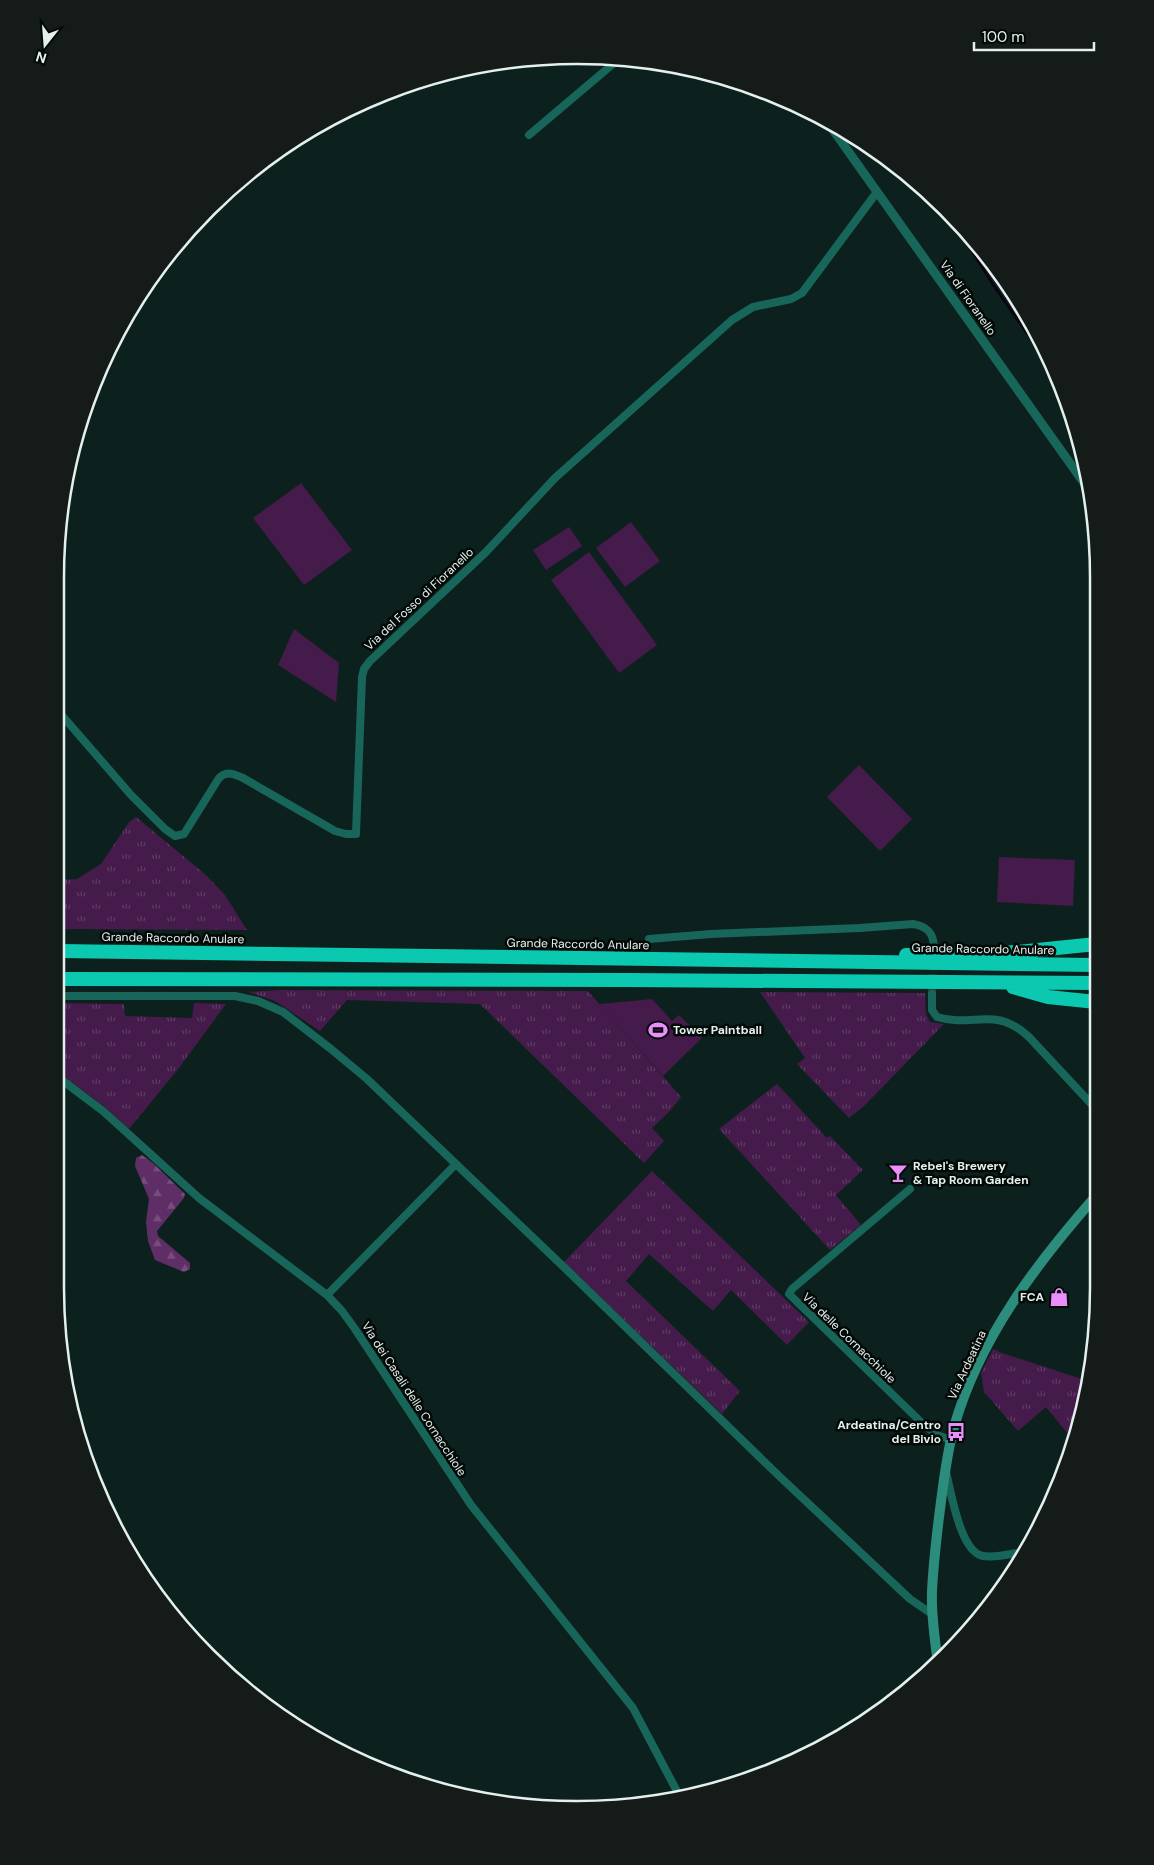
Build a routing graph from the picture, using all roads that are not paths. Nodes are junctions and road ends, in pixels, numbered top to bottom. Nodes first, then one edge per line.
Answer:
1 (612, 65) edge
2 (836, 134) edge
3 (529, 135) dead end
4 (877, 192) junction
5 (1080, 477) edge
6 (64, 717) edge
7 (650, 939) dead end
8 (1090, 945) edge
9 (934, 946) dead end
10 (64, 951) edge
11 (861, 962) junction
12 (1090, 965) edge
13 (64, 979) edge
14 (998, 982) junction
15 (1090, 983) edge
16 (932, 994) tunnel mouth
17 (64, 996) edge
18 (1090, 1001) edge
19 (64, 1081) edge
20 (1090, 1102) edge
21 (455, 1165) junction
22 (910, 1189) dead end
23 (1090, 1203) edge
24 (327, 1295) junction
25 (951, 1440) junction
26 (945, 1468) junction
27 (1016, 1553) edge
28 (932, 1614) junction
29 (937, 1654) edge
30 (677, 1791) edge

1 - 3 street
2 - 4 street, Via di Fioranello
4 - 5 street, Via di Fioranello
4 - 6 street, Via del Fosso di Fioranello
7 - 9 street
8 - 11 highway
10 - 11 highway, Grande Raccordo Anulare
11 - 12 highway, Grande Raccordo Anulare
13 - 14 highway
14 - 15 highway
14 - 18 highway
16 - 20 street
17 - 21 street
19 - 24 street, Via dei Casali delle Cornacchiole
21 - 24 street
21 - 28 street
22 - 25 street, Via delle Cornacchiole
23 - 25 main road, Via Ardeatina
24 - 30 street, Via dei Casali delle Cornacchiole
25 - 26 main road, Via Ardeatina
26 - 27 street
26 - 28 main road, Via Ardeatina
28 - 29 main road, Via Ardeatina

